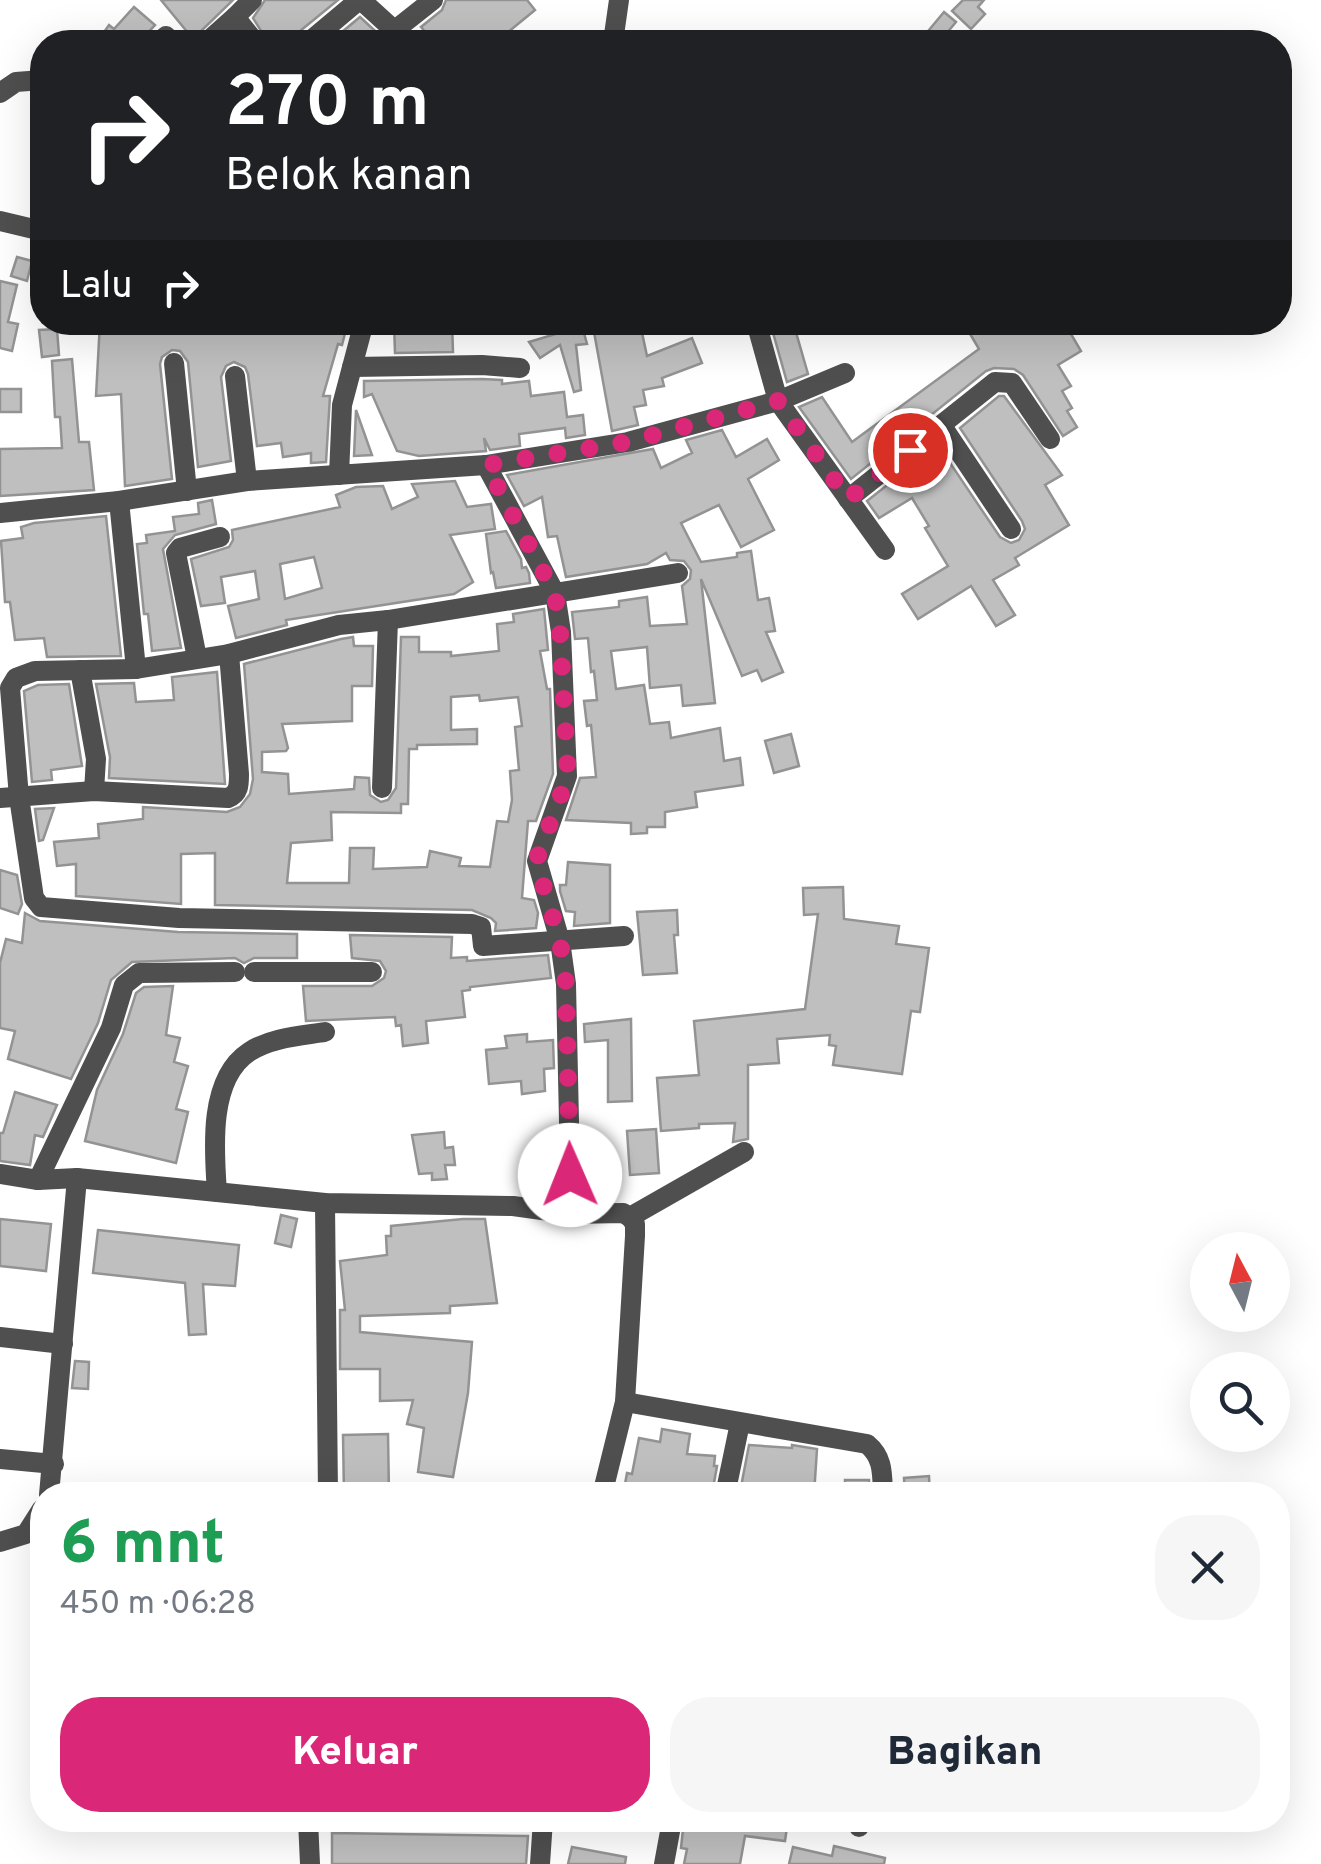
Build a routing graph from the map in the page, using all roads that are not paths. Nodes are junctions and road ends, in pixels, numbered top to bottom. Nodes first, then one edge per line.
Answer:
1 (252, 0) edge
2 (360, 0) edge
3 (433, 0) edge
4 (619, 0) edge
5 (235, 18) junction
6 (222, 30) edge
7 (245, 30) edge
8 (324, 30) edge
9 (394, 30) edge
10 (406, 30) edge
11 (615, 30) edge
12 (30, 78) edge
13 (0, 92) edge
14 (0, 221) edge
15 (30, 228) edge
16 (359, 335) edge
17 (760, 335) edge
18 (174, 363) dead end
19 (352, 368) junction
20 (520, 368) dead end
21 (845, 372) dead end
22 (236, 376) dead end
23 (778, 401) junction
24 (942, 426) junction
25 (1050, 439) dead end
26 (486, 465) junction
27 (339, 474) junction
28 (247, 481) junction
29 (187, 492) junction
30 (848, 499) junction
31 (119, 501) junction
32 (0, 514) edge
33 (1011, 529) dead end
34 (220, 537) dead end
35 (886, 550) dead end
36 (678, 573) dead end
37 (555, 594) junction
38 (388, 620) junction
39 (229, 654) junction
40 (197, 658) junction
41 (136, 669) junction
42 (80, 670) junction
43 (382, 788) dead end
44 (94, 791) junction
45 (10, 798) edge
46 (624, 936) dead end
47 (560, 941) junction
48 (372, 972) dead end
49 (325, 1032) dead end
50 (744, 1152) dead end
51 (0, 1174) edge
52 (77, 1178) junction
53 (38, 1180) junction
54 (217, 1192) junction
55 (325, 1204) junction
56 (571, 1214) junction
57 (630, 1217) junction
58 (0, 1337) edge
59 (63, 1344) junction
60 (625, 1402) junction
61 (740, 1422) junction
62 (0, 1459) edge
63 (54, 1464) junction
64 (51, 1482) edge
65 (328, 1482) edge
66 (605, 1482) edge
67 (728, 1482) edge
68 (882, 1482) edge
69 (30, 1528) edge
70 (0, 1542) edge
71 (309, 1832) edge
72 (542, 1832) edge
73 (663, 1832) edge
74 (310, 1864) edge
75 (540, 1864) edge
76 (664, 1864) edge

1 - 5 street
2 - 8 street
2 - 9 street
3 - 10 street
4 - 11 street
5 - 6 street
5 - 7 street
12 - 13 street
14 - 15 street
16 - 19 street
17 - 23 street
18 - 29 street
19 - 20 street
19 - 27 street
21 - 23 street
22 - 28 street
23 - 26 street
23 - 30 street
24 - 25 street
24 - 30 street
24 - 33 street
26 - 27 street
26 - 37 street
27 - 28 street
28 - 29 street
29 - 31 street
30 - 35 street
31 - 32 street
31 - 41 street
34 - 40 street
36 - 37 street
37 - 38 street
37 - 47 street
38 - 39 street
38 - 43 street
39 - 40 street
39 - 44 street
40 - 41 street
41 - 42 street
42 - 44 street
42 - 45 street
44 - 45 street
45 - 47 street
46 - 47 street
47 - 56 street
48 - 53 street
49 - 54 street
50 - 57 street
51 - 53 street
52 - 53 street
52 - 54 street
52 - 59 street
54 - 55 street
55 - 56 street
55 - 65 street
56 - 57 street
57 - 60 street
58 - 59 street
59 - 63 street
60 - 61 street
60 - 66 street
61 - 67 street
61 - 68 street
62 - 63 street
63 - 64 street
69 - 70 street
71 - 74 street
72 - 75 street
73 - 76 street

